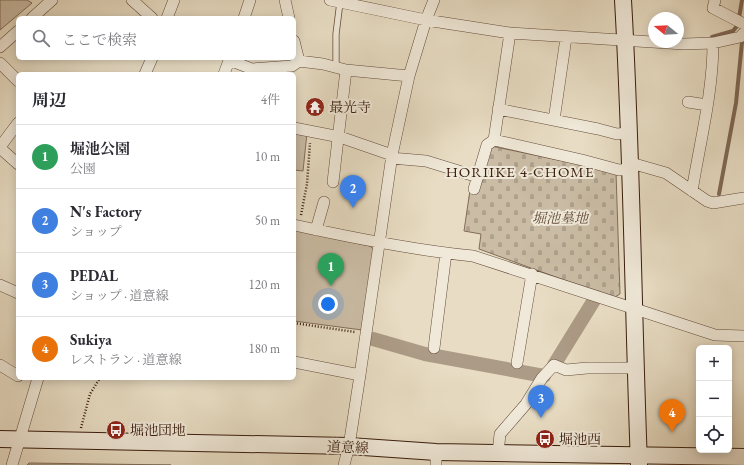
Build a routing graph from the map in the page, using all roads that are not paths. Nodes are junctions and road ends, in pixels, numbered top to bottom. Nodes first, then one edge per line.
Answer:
1 (52, 0) edge
2 (132, 0) edge
3 (174, 0) edge
4 (250, 0) edge
5 (285, 0) edge
6 (434, 0) edge
7 (623, 0) edge
8 (704, 0) edge
9 (335, 1) edge
10 (352, 2) edge
11 (714, 4) edge
12 (34, 16) edge
13 (150, 16) edge
14 (168, 16) edge
15 (245, 16) edge
16 (289, 16) edge
17 (426, 20) junction
18 (744, 24) edge
19 (16, 33) edge
20 (510, 33) junction
21 (744, 33) edge
22 (566, 38) junction
23 (626, 41) junction
24 (714, 43) junction
25 (0, 47) edge
26 (151, 60) edge
27 (229, 60) edge
28 (231, 60) edge
29 (0, 63) edge
30 (701, 63) dead end
31 (712, 65) junction
32 (294, 67) edge
33 (341, 69) junction
34 (146, 72) edge
35 (225, 72) edge
36 (409, 76) junction
37 (16, 79) edge
38 (688, 102) dead end
39 (707, 104) junction
40 (498, 109) junction
41 (554, 120) junction
42 (16, 126) edge
43 (296, 128) edge
44 (629, 134) junction
45 (340, 137) junction
46 (494, 140) junction
47 (0, 148) edge
48 (392, 156) junction
49 (16, 162) edge
50 (631, 166) junction
51 (478, 177) junction
52 (333, 182) dead end
53 (474, 190) dead end
54 (692, 191) junction
55 (744, 198) edge
56 (324, 202) dead end
57 (296, 225) edge
58 (316, 230) junction
59 (380, 242) junction
60 (446, 253) junction
61 (532, 274) junction
62 (0, 285) edge
63 (16, 292) edge
64 (634, 308) junction
65 (744, 336) edge
66 (434, 348) dead end
67 (296, 362) edge
68 (517, 363) dead end
69 (0, 365) edge
70 (636, 368) junction
71 (16, 375) edge
72 (360, 375) junction
73 (27, 380) edge
74 (37, 383) edge
75 (0, 439) edge
76 (20, 439) junction
77 (349, 446) junction
78 (498, 453) junction
79 (744, 457) edge
80 (436, 458) edge
81 (638, 460) edge
82 (12, 465) edge
83 (344, 465) edge

1 - 12 street
2 - 13 street
3 - 14 street
4 - 15 street
5 - 16 street
6 - 17 street
7 - 23 street
8 - 11 street
9 - 10 street
9 - 33 lane
10 - 17 street
11 - 18 street
17 - 20 street
17 - 36 street
19 - 25 street
20 - 22 street
20 - 40 street
21 - 24 street
22 - 23 street
22 - 41 street
23 - 24 street
23 - 44 street
24 - 31 street
26 - 34 street
27 - 35 street
28 - 32 street
29 - 37 street
30 - 31 street
31 - 39 street
32 - 33 street
33 - 36 street
33 - 45 street
36 - 48 street
38 - 39 street
39 - 54 street
40 - 41 street
40 - 46 street
41 - 44 street
42 - 47 street
43 - 45 street
44 - 50 street
45 - 48 street
45 - 52 street
46 - 50 street
46 - 51 street
47 - 49 street
48 - 51 street
48 - 59 street
50 - 54 street
50 - 64 street
51 - 53 street
54 - 55 street
56 - 58 street
57 - 58 street
58 - 59 street
59 - 60 street
59 - 72 street
60 - 61 street
60 - 66 street
61 - 64 street
61 - 68 street
62 - 63 street
64 - 65 street
64 - 70 street
67 - 72 street
69 - 71 street
70 - 78 street
70 - 81 street
72 - 77 street
73 - 74 street
74 - 76 street
75 - 76 street, 道意線
76 - 77 street, 道意線
76 - 82 street
77 - 80 street, 道意線
77 - 83 street
78 - 80 street, 道意線
78 - 81 street, 道意線
79 - 81 street, 道意線

